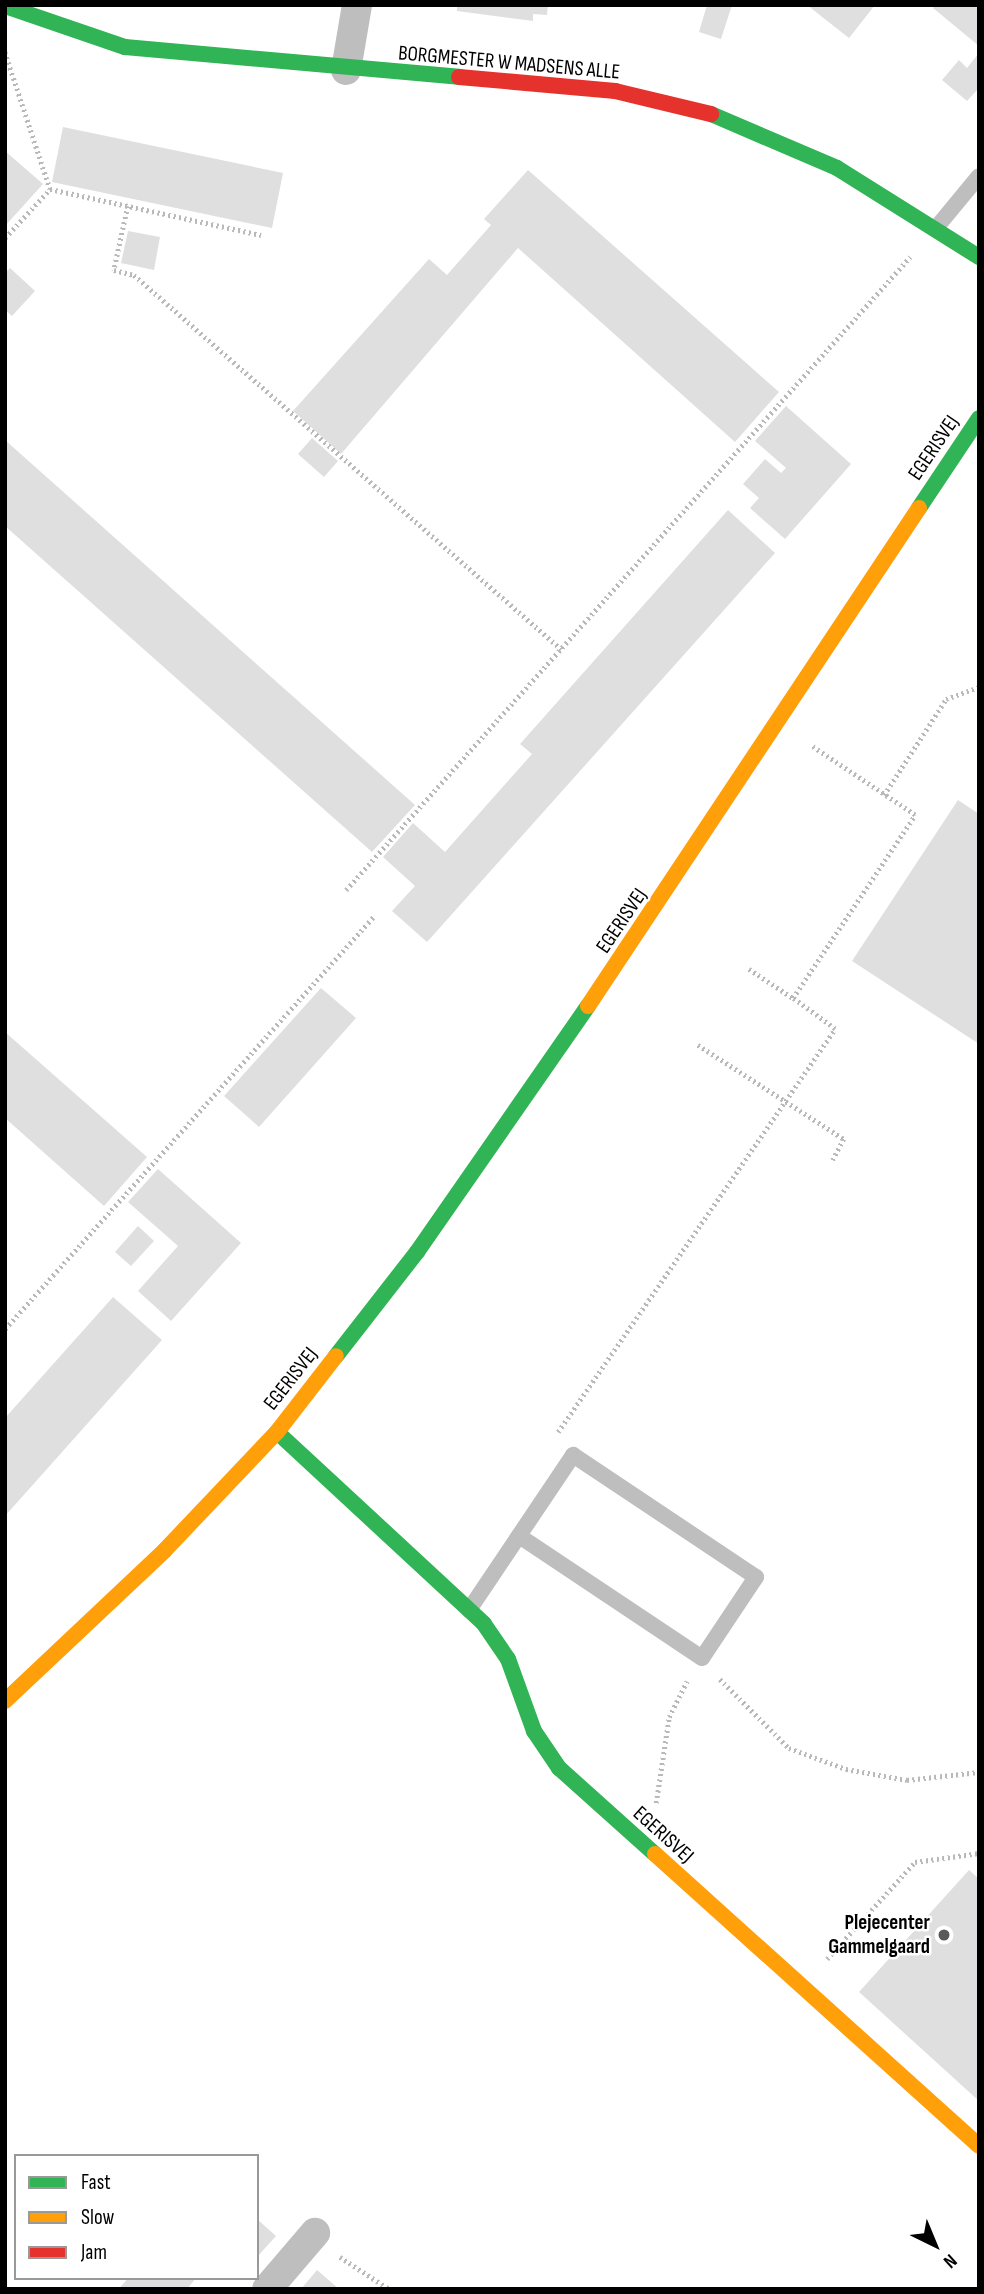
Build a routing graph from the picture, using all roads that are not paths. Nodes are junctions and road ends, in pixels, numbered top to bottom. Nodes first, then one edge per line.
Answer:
1 (357, 5) edge
2 (5, 6) edge
3 (346, 70) junction
4 (979, 176) edge
5 (936, 228) junction
6 (979, 257) edge
7 (979, 418) edge
8 (956, 452) junction
9 (979, 453) edge
10 (277, 1432) junction
11 (519, 1536) junction
12 (469, 1610) junction
13 (5, 1701) edge
14 (979, 2146) edge
15 (315, 2233) road end
16 (267, 2289) edge

1 - 3 street
2 - 3 street, BORGMESTER W MADSENS ALLE
3 - 5 street, BORGMESTER W MADSENS ALLE
4 - 5 lane
5 - 6 street, BORGMESTER W MADSENS ALLE
7 - 8 street, EGERISVEJ
8 - 9 lane
8 - 10 street, EGERISVEJ
10 - 12 street, EGERISVEJ
10 - 13 street, EGERISVEJ
11 - 11 lane
11 - 12 lane
12 - 14 street, EGERISVEJ
15 - 16 street

